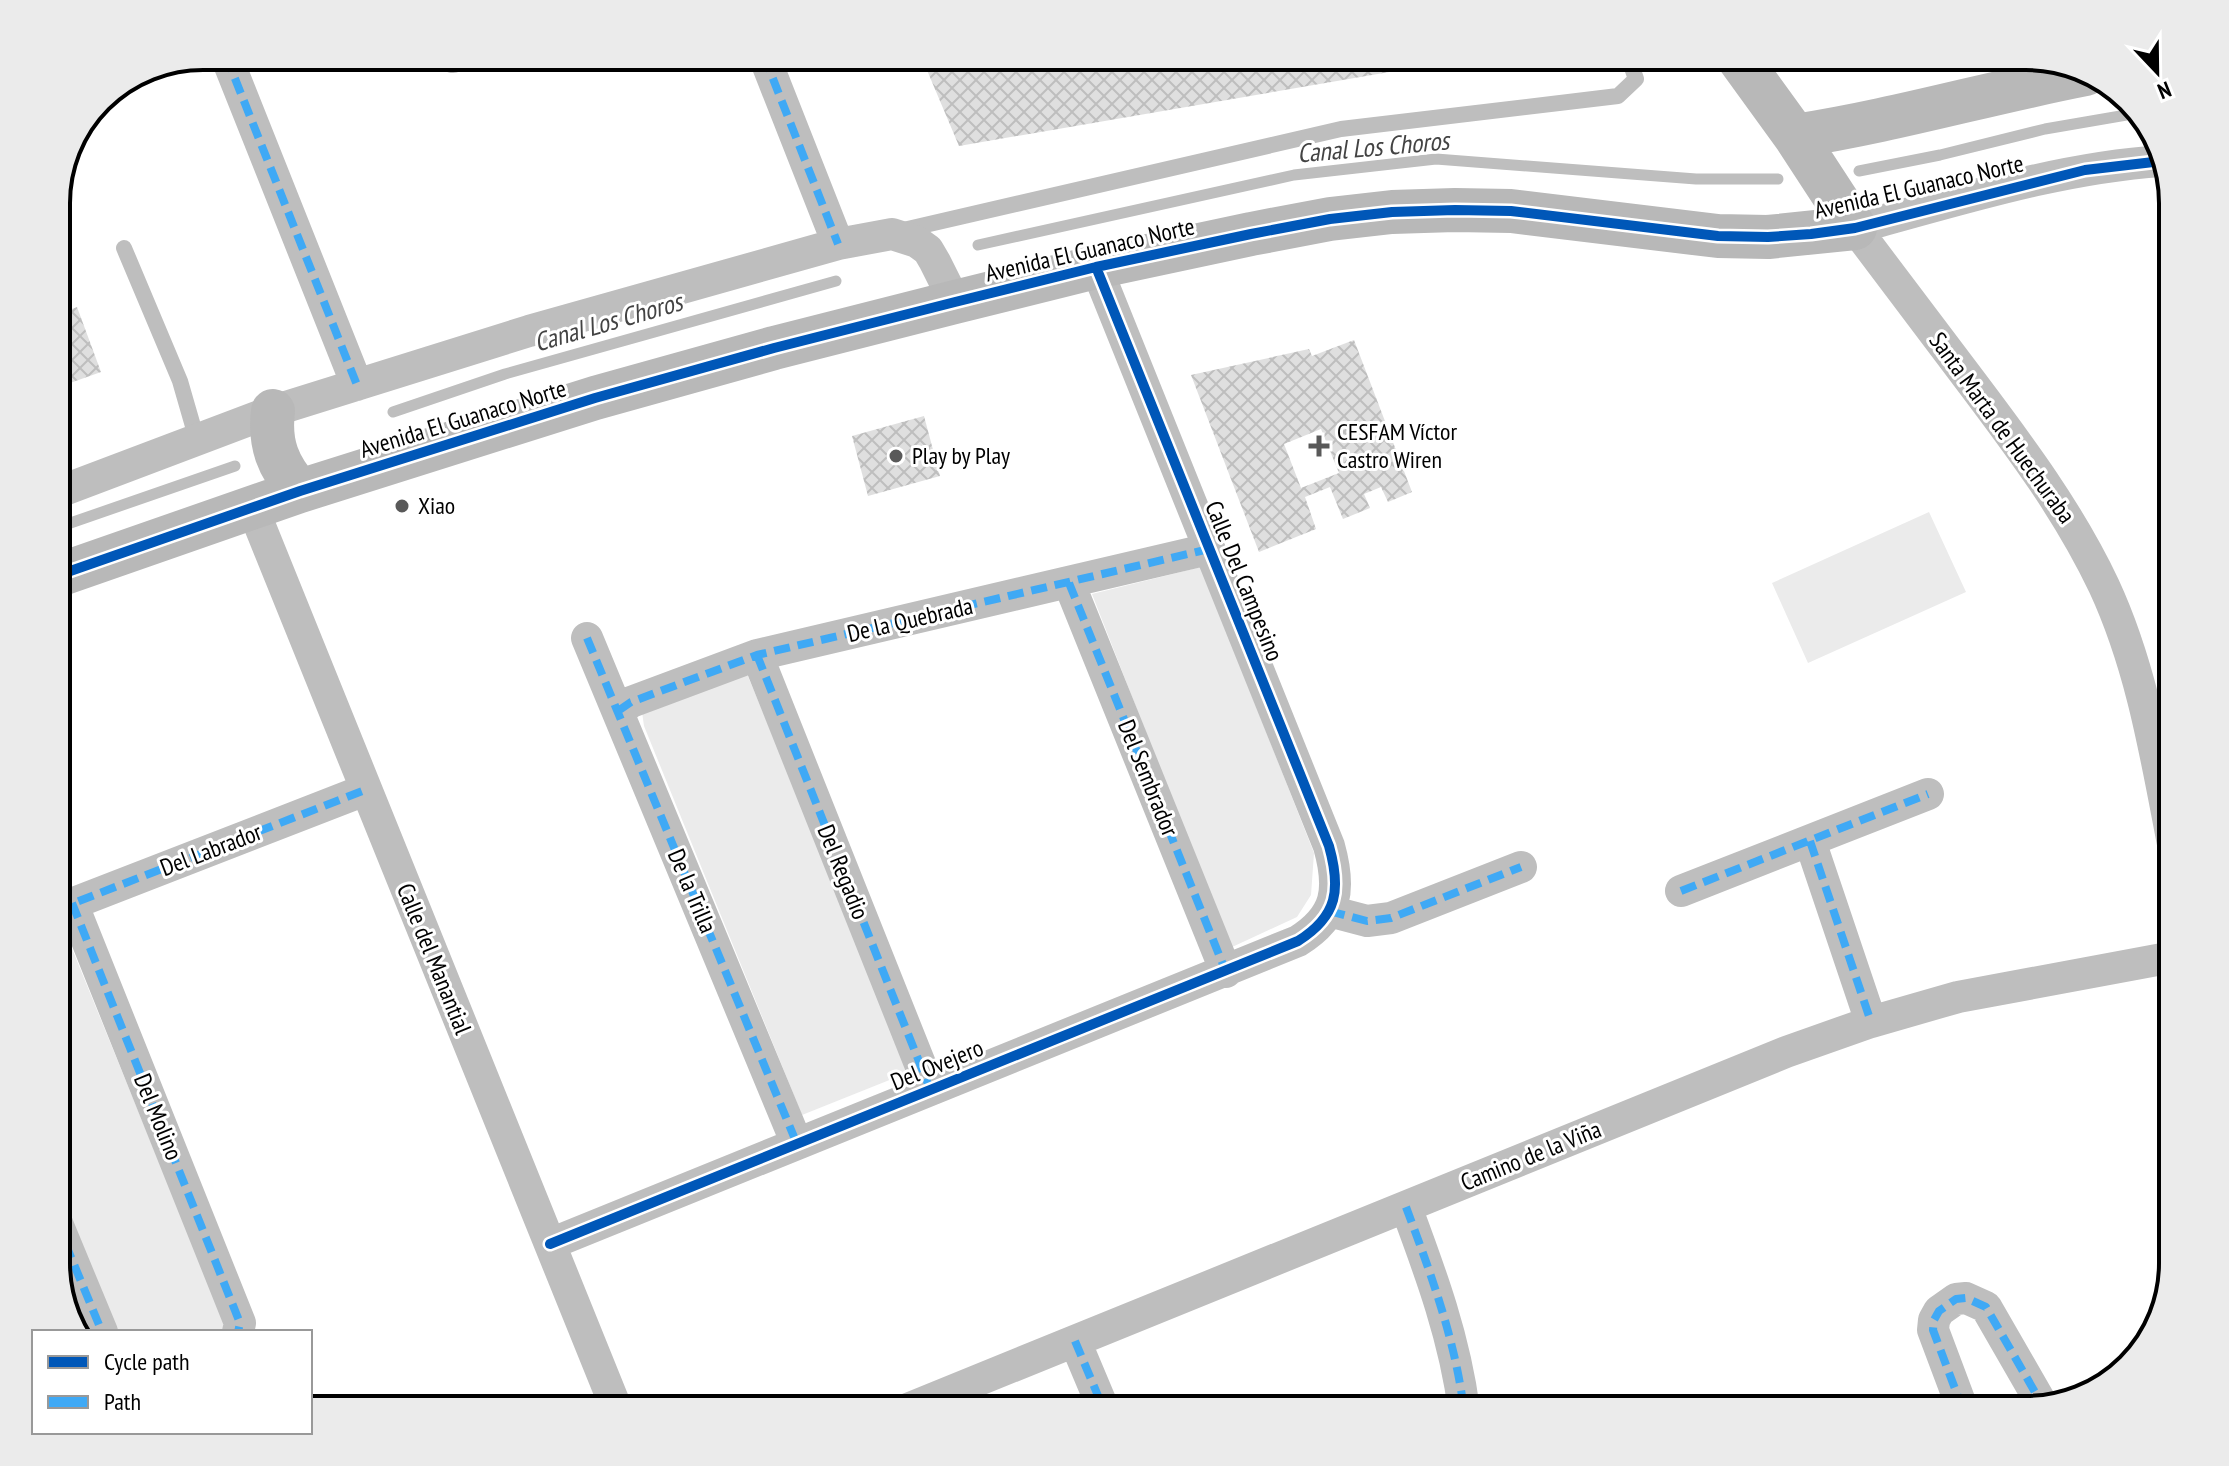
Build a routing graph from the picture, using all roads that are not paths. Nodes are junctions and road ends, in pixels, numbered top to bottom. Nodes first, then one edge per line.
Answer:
1 (232, 70) edge
2 (770, 70) edge
3 (1633, 70) edge
4 (1747, 70) edge
5 (2070, 78) edge
6 (1795, 136) junction
7 (2152, 162) edge
8 (1855, 228) junction
9 (879, 235) junction
10 (838, 244) junction
11 (124, 248) dead end
12 (1096, 267) junction
13 (955, 302) junction
14 (357, 385) junction
15 (273, 411) junction
16 (197, 440) junction
17 (70, 488) edge
18 (300, 491) junction
19 (253, 509) junction
20 (1209, 549) junction
21 (70, 571) edge
22 (1069, 583) junction
23 (587, 638) dead end
24 (757, 655) junction
25 (618, 711) junction
26 (2159, 774) edge
27 (365, 790) junction
28 (1928, 794) dead end
29 (1810, 841) junction
30 (1521, 867) dead end
31 (1681, 891) dead end
32 (70, 904) edge
33 (1329, 911) junction
34 (70, 920) edge
35 (2159, 960) edge
36 (1226, 972) junction
37 (1871, 1022) junction
38 (930, 1089) junction
39 (797, 1144) junction
40 (1406, 1207) junction
41 (550, 1244) junction
42 (70, 1255) edge
43 (101, 1330) edge
44 (238, 1330) edge
45 (1075, 1341) junction
46 (2037, 1395) edge
47 (611, 1396) edge
48 (939, 1396) edge
49 (1098, 1396) edge
50 (1462, 1396) edge
51 (1958, 1396) edge

1 - 14 street
2 - 10 street
3 - 9 lane
4 - 6 street, Santa Marta de Huechuraba
5 - 6 street
6 - 8 street, Santa Marta de Huechuraba
7 - 8 street, Avenida El Guanaco Norte
8 - 12 street, Avenida El Guanaco Norte
8 - 26 street, Santa Marta de Huechuraba
9 - 10 street
9 - 13 street
10 - 14 street
11 - 16 lane
12 - 13 street, Avenida El Guanaco Norte
12 - 20 street, Calle Del Campesino
13 - 18 street, Avenida El Guanaco Norte
14 - 15 street
15 - 16 street
15 - 18 street
16 - 17 street
18 - 19 street, Avenida El Guanaco Norte
19 - 21 street, Avenida El Guanaco Norte
19 - 27 street, Calle del Manantial
20 - 22 street, De la Quebrada
20 - 33 street, Calle Del Campesino
22 - 24 street, De la Quebrada
22 - 36 street, Del Sembrador
23 - 25 street, De la Trilla
24 - 25 street, De la Quebrada
24 - 38 street, Del Regadio
25 - 39 street, De la Trilla
27 - 32 street, Del Labrador
27 - 41 street, Calle del Manantial
28 - 29 street
29 - 31 street
29 - 37 street
30 - 33 street
33 - 36 street, Del Ovejero
34 - 44 street, Del Molino
35 - 37 street, Camino de la Viña
36 - 38 street, Del Ovejero
37 - 40 street, Camino de la Viña
38 - 39 street, Del Ovejero
39 - 41 street, Del Ovejero
40 - 45 street, Camino de la Viña
40 - 50 street
41 - 47 street, Calle del Manantial
42 - 43 street
45 - 48 street, Camino de la Viña
45 - 49 street
46 - 51 street

